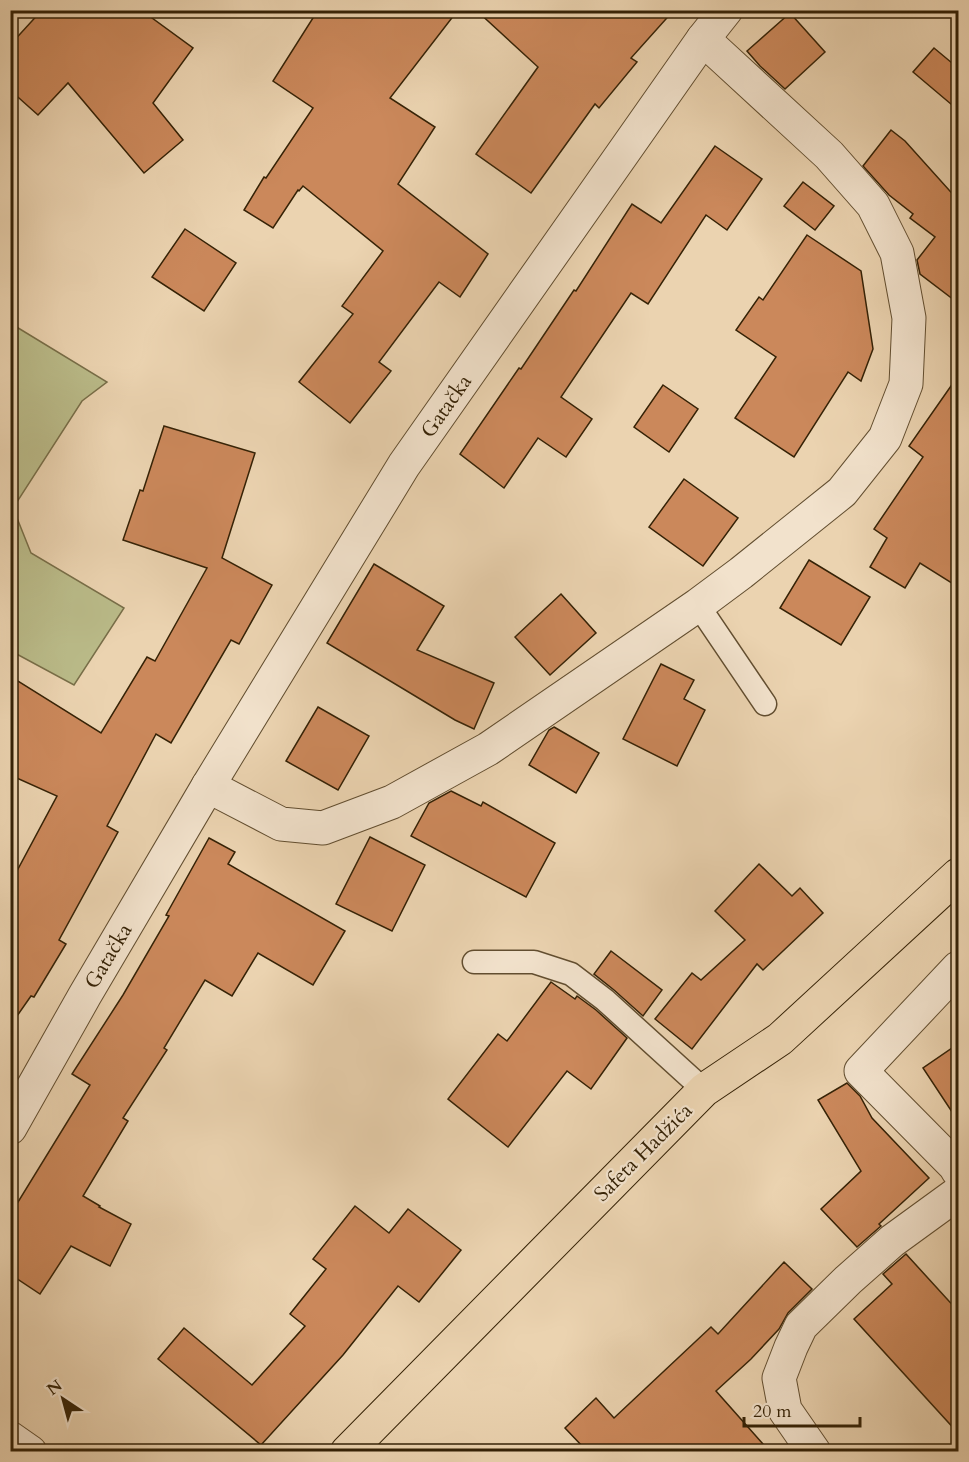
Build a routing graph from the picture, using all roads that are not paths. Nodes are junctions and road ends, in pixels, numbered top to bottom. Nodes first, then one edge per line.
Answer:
1 (726, 10) edge
2 (703, 39) junction
3 (698, 605) junction
4 (765, 704) dead end
5 (208, 786) junction
6 (958, 874) edge
7 (474, 962) dead end
8 (958, 968) edge
9 (704, 1090) junction
10 (10, 1128) edge
11 (958, 1171) edge
12 (958, 1193) edge
13 (10, 1438) edge
14 (30, 1452) edge
15 (347, 1452) edge
16 (814, 1452) edge

1 - 2 street, Gatačka
2 - 3 street
2 - 5 street, Gatačka
3 - 4 lane
3 - 5 street
5 - 10 street, Gatačka
6 - 9 main road, Safeta Hadžića
7 - 9 lane
8 - 11 street
9 - 15 main road, Safeta Hadžića
12 - 16 street
13 - 14 street

